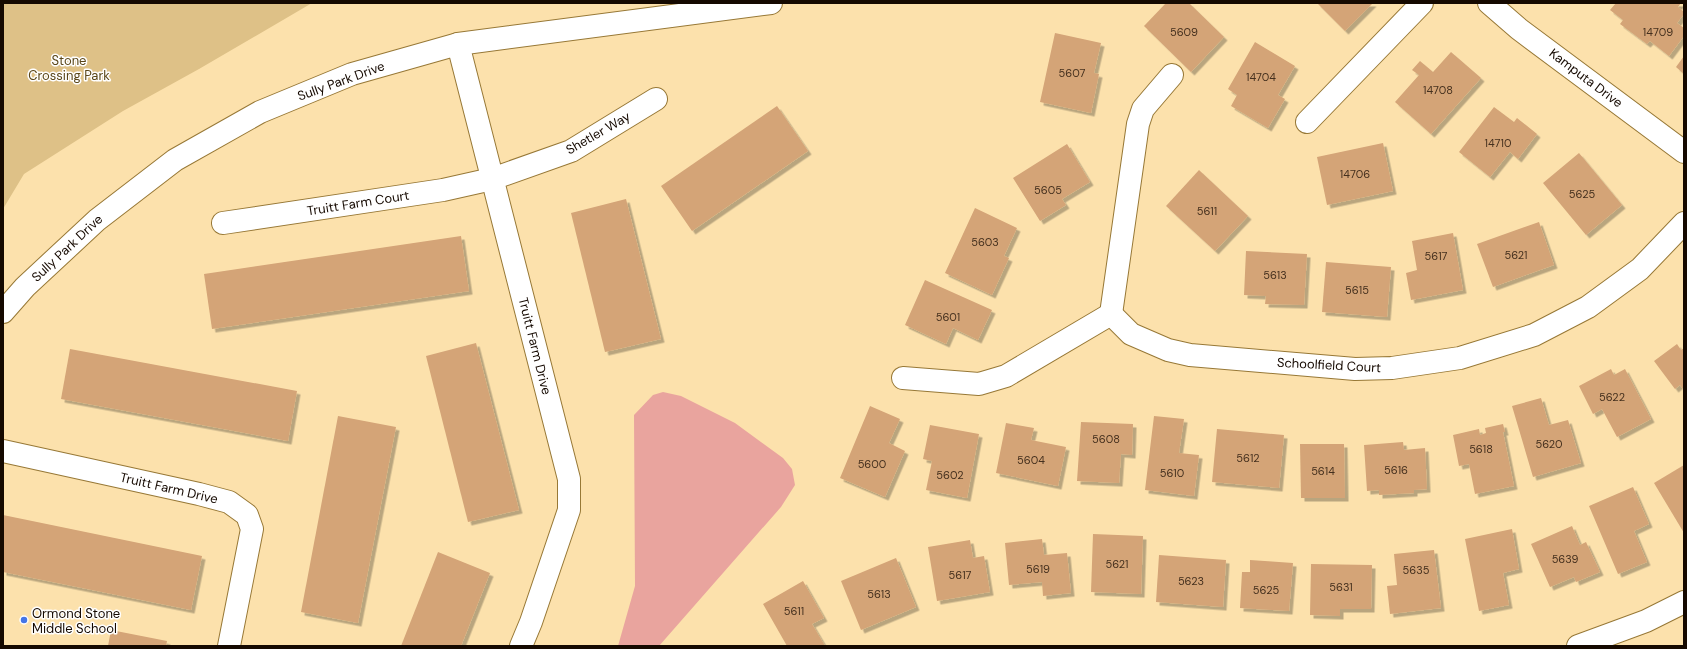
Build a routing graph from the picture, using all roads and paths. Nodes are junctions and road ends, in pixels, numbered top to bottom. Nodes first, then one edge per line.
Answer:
1 (771, 3) edge
2 (1422, 3) edge
3 (1489, 3) edge
4 (458, 44) junction
5 (1172, 75) dead end
6 (656, 99) dead end
7 (1307, 122) dead end
8 (1684, 152) edge
9 (492, 179) junction
10 (223, 223) dead end
11 (1684, 223) edge
12 (3, 312) edge
13 (1111, 314) junction
14 (903, 378) dead end
15 (3, 451) edge
16 (1684, 602) edge
17 (229, 646) edge
18 (521, 646) edge
19 (1578, 646) edge

1 - 4 street, Sully Park Drive
2 - 7 street
3 - 8 street, Kamputa Drive
4 - 9 street, Truitt Farm Drive
4 - 12 street, Sully Park Drive
5 - 13 street
6 - 9 street, Shetler Way
9 - 10 street, Truitt Farm Court
9 - 18 street, Truitt Farm Drive
11 - 13 street, Schoolfield Court
13 - 14 street
15 - 17 street, Truitt Farm Drive
16 - 19 street

